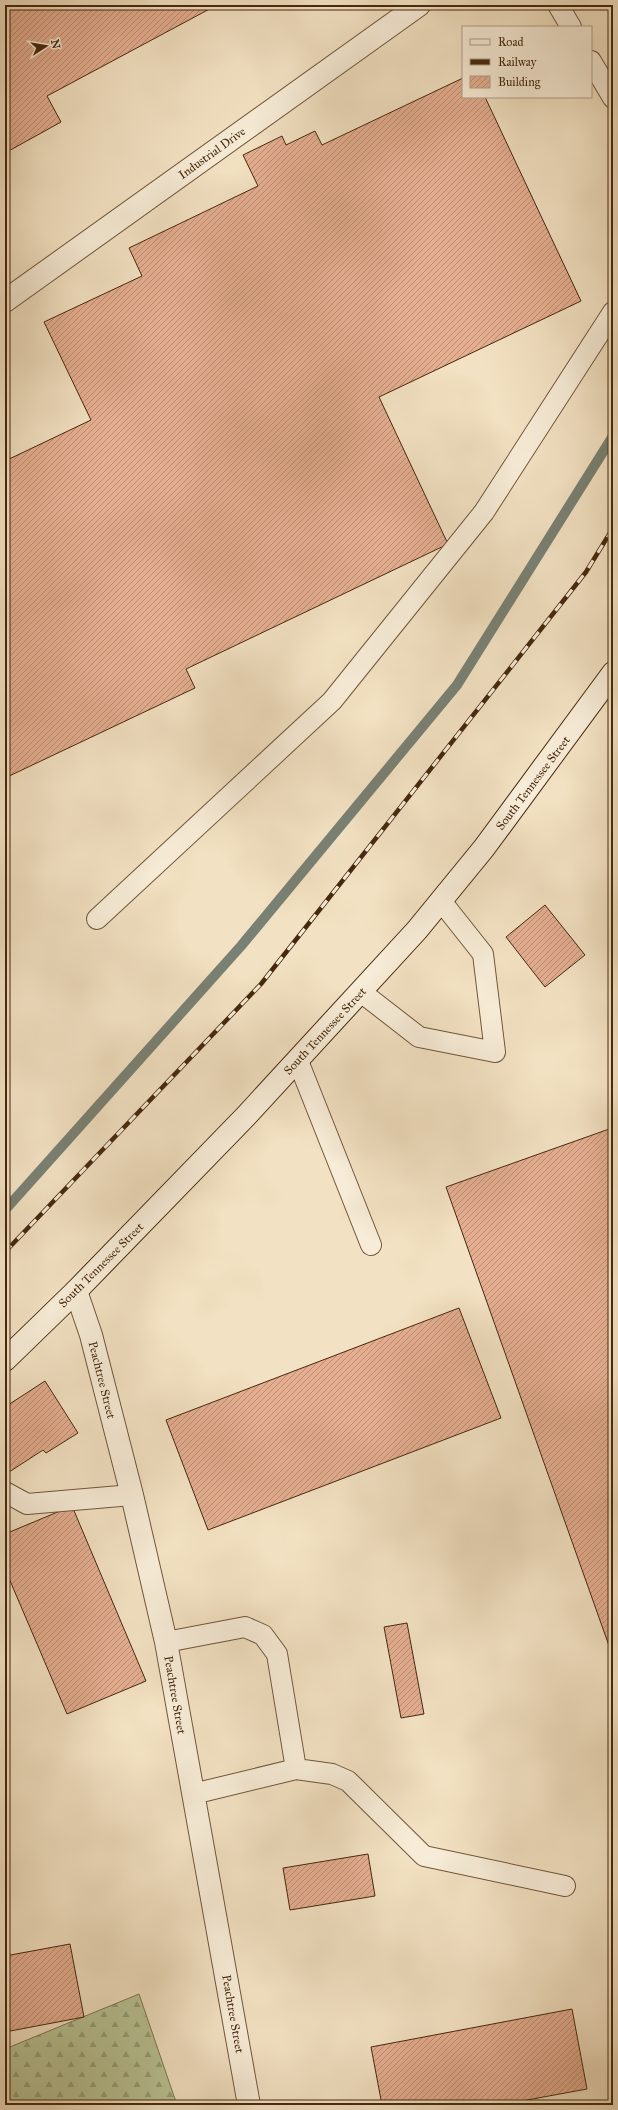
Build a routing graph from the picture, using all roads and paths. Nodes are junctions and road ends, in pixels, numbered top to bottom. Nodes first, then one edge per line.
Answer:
1 (419, 5) edge
2 (558, 5) edge
3 (570, 26) edge
4 (592, 63) edge
5 (613, 98) edge
6 (5, 301) edge
7 (613, 312) edge
8 (613, 673) edge
9 (441, 901) junction
10 (97, 919) dead end
11 (361, 992) junction
12 (298, 1061) junction
13 (371, 1245) dead end
14 (76, 1291) junction
15 (5, 1360) edge
16 (5, 1492) edge
17 (132, 1495) junction
18 (166, 1642) junction
19 (296, 1769) junction
20 (193, 1794) junction
21 (564, 1886) dead end
22 (249, 2105) edge

1 - 6 street, Industrial Drive
2 - 3 lane
4 - 5 lane
7 - 10 lane
8 - 9 street, South Tennessee Street
9 - 11 street, South Tennessee Street
9 - 11 lane
11 - 12 street, South Tennessee Street
12 - 13 lane
12 - 14 street, South Tennessee Street
14 - 15 street, South Tennessee Street
14 - 17 street, Peachtree Street
16 - 17 lane
17 - 18 street, Peachtree Street
18 - 19 lane
18 - 20 street, Peachtree Street
19 - 20 lane
19 - 21 lane
20 - 22 street, Peachtree Street

